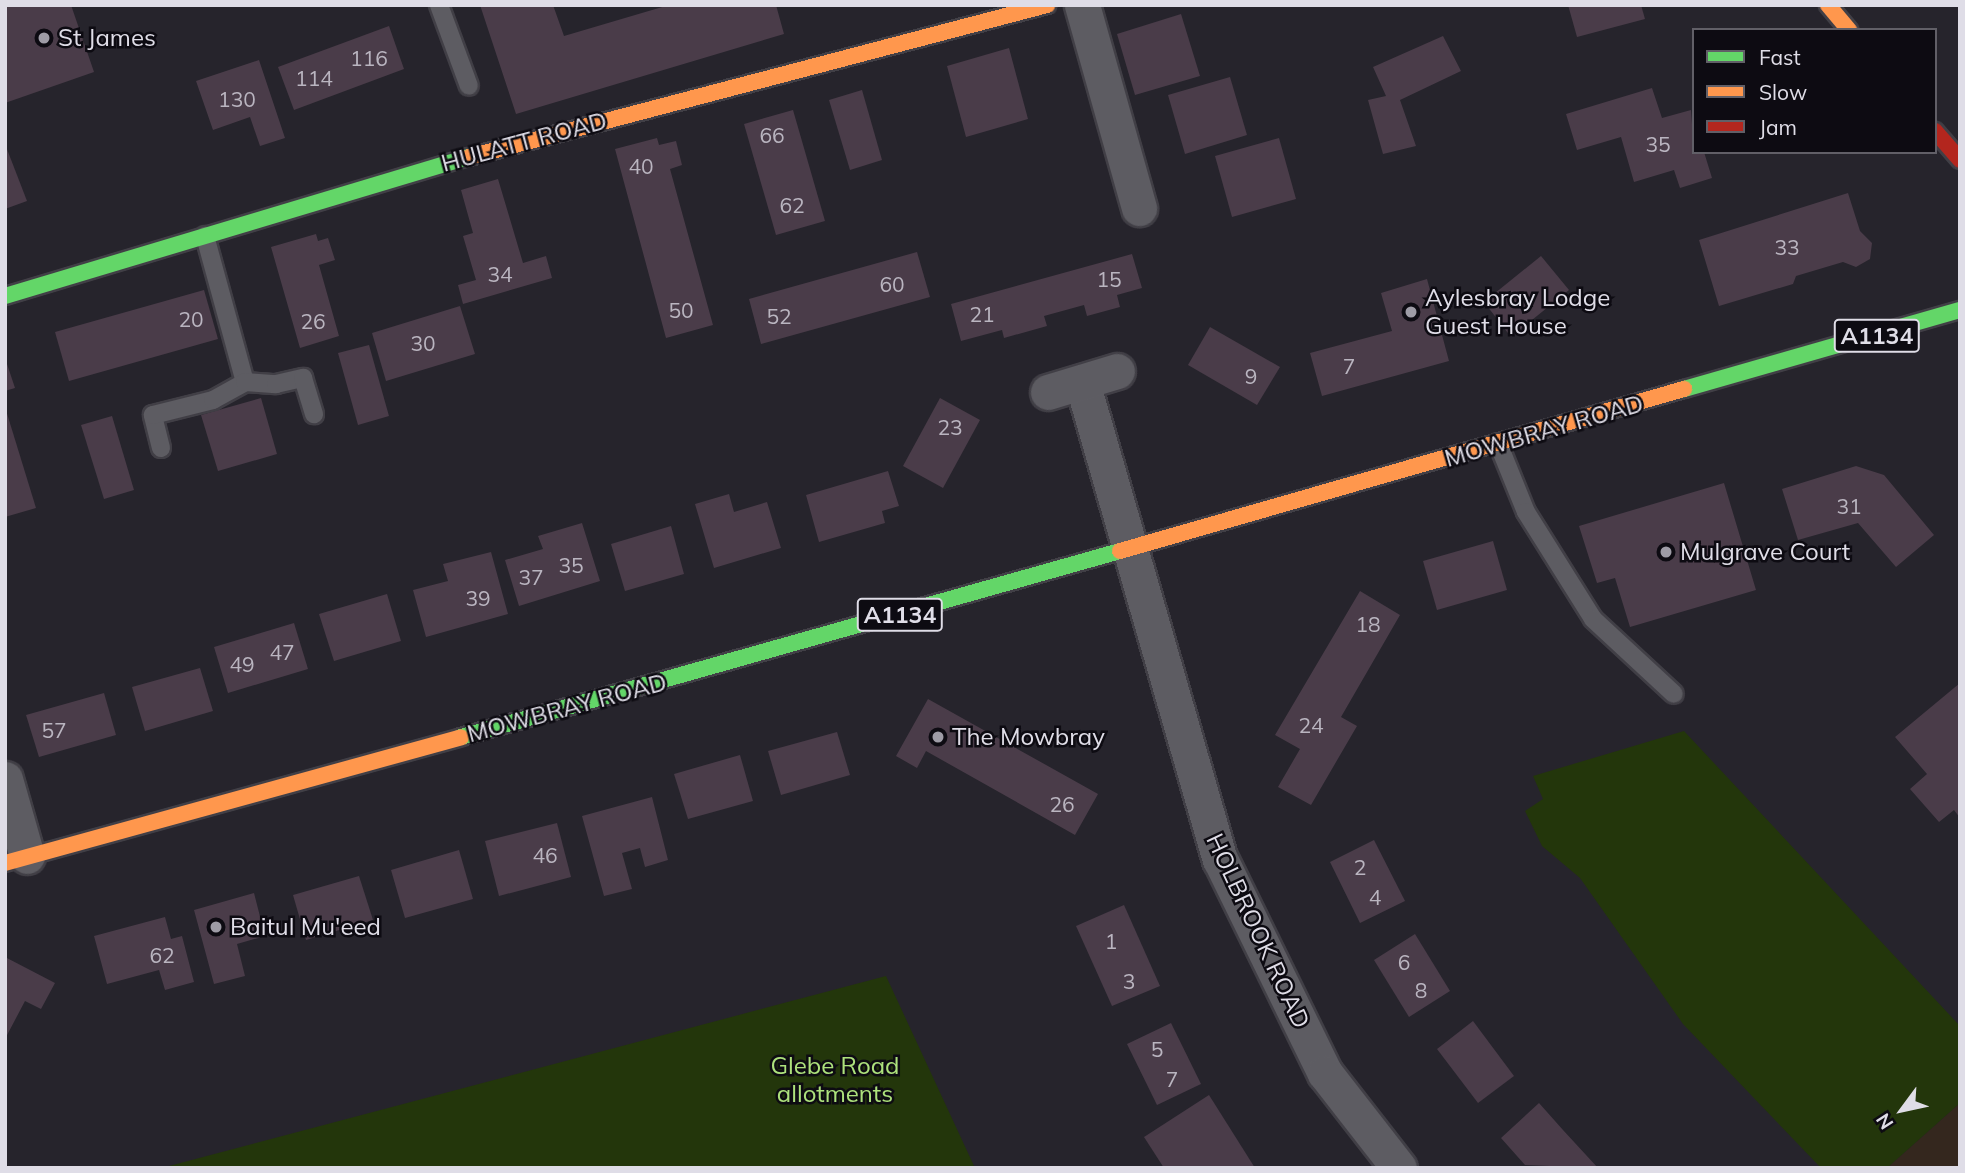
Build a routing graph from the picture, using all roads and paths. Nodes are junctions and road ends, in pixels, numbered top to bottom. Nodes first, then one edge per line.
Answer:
1 (439, 5) edge
2 (1047, 5) edge
3 (1082, 5) edge
4 (1828, 5) edge
5 (1847, 28) edge
6 (469, 86) dead end
7 (1937, 133) edge
8 (1960, 159) edge
9 (1139, 208) dead end
10 (205, 236) junction
11 (5, 296) edge
12 (1960, 310) edge
13 (1117, 371) dead end
14 (245, 382) junction
15 (1082, 382) junction
16 (1048, 392) dead end
17 (314, 414) dead end
18 (1498, 443) junction
19 (161, 448) dead end
20 (1129, 549) junction
21 (1674, 694) dead end
22 (5, 779) edge
23 (16, 860) edge
24 (1399, 1168) edge

1 - 6 lane
2 - 10 main road, HULATT ROAD
3 - 9 street
4 - 5 main road
7 - 8 main road
10 - 11 main road, HULATT ROAD
10 - 14 lane
12 - 18 main road, MOWBRAY ROAD / A1134
13 - 15 street
14 - 17 lane
14 - 19 lane
15 - 16 street
15 - 20 street
18 - 20 main road, MOWBRAY ROAD / A1134
18 - 21 lane
20 - 23 main road, MOWBRAY ROAD / A1134
20 - 24 street, HOLBROOK ROAD
22 - 23 street

